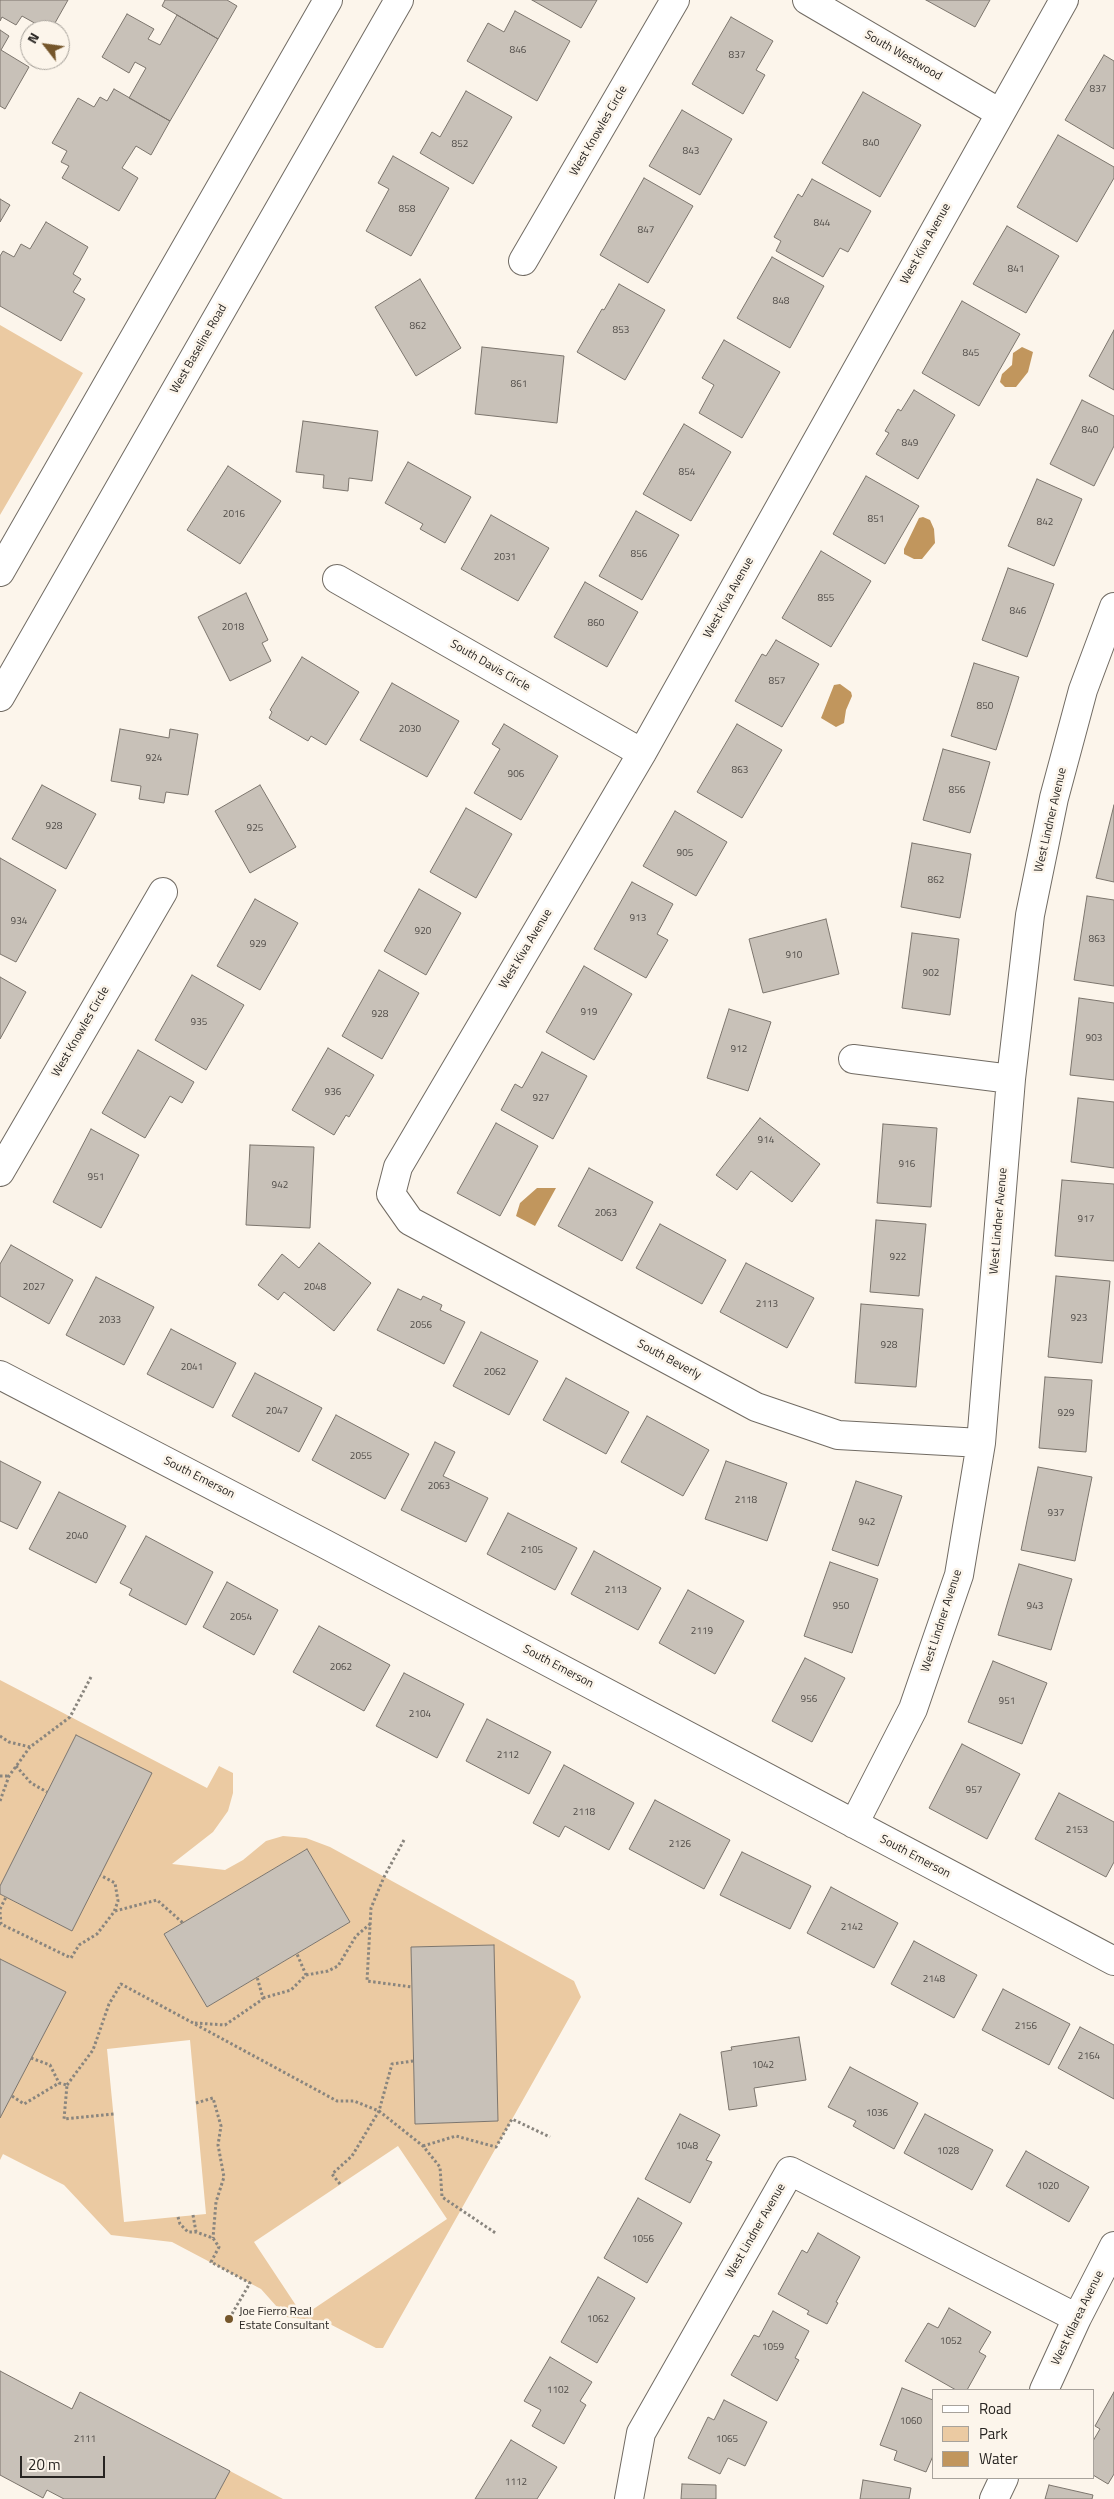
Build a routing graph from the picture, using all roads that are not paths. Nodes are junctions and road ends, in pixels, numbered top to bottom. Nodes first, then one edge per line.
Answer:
1 (328, 0) edge
2 (399, 0) edge
3 (675, 0) edge
4 (807, 0) edge
5 (1064, 0) edge
6 (1000, 113) junction
7 (523, 261) dead end
8 (0, 572) edge
9 (337, 579) dead end
10 (1114, 607) edge
11 (0, 697) edge
12 (642, 753) junction
13 (163, 892) dead end
14 (853, 1059) dead end
15 (1011, 1079) junction
16 (0, 1172) edge
17 (391, 1194) joint
18 (0, 1375) edge
19 (981, 1443) junction
20 (854, 1824) junction
21 (1114, 1961) edge
22 (1114, 2246) edge
23 (1076, 2318) junction
24 (1044, 2389) edge
25 (1004, 2479) edge
26 (630, 2499) edge
27 (994, 2499) edge

1 - 8 street
2 - 11 street, West Baseline Road
3 - 7 street, West Knowles Circle
4 - 6 street, South Westwood
5 - 6 street, West Kiva Avenue
6 - 12 street, West Kiva Avenue
9 - 12 street, South Davis Circle
10 - 15 street, West Lindner Avenue
12 - 17 street, West Kiva Avenue
13 - 16 street, West Knowles Circle
14 - 15 street
15 - 19 street, West Lindner Avenue
17 - 19 street, South Beverly
18 - 20 street, South Emerson
19 - 20 street, West Lindner Avenue
20 - 21 street, South Emerson
22 - 23 street, West Kilarea Avenue
23 - 24 street, West Kilarea Avenue
23 - 26 street, West Lindner Avenue
25 - 27 street

